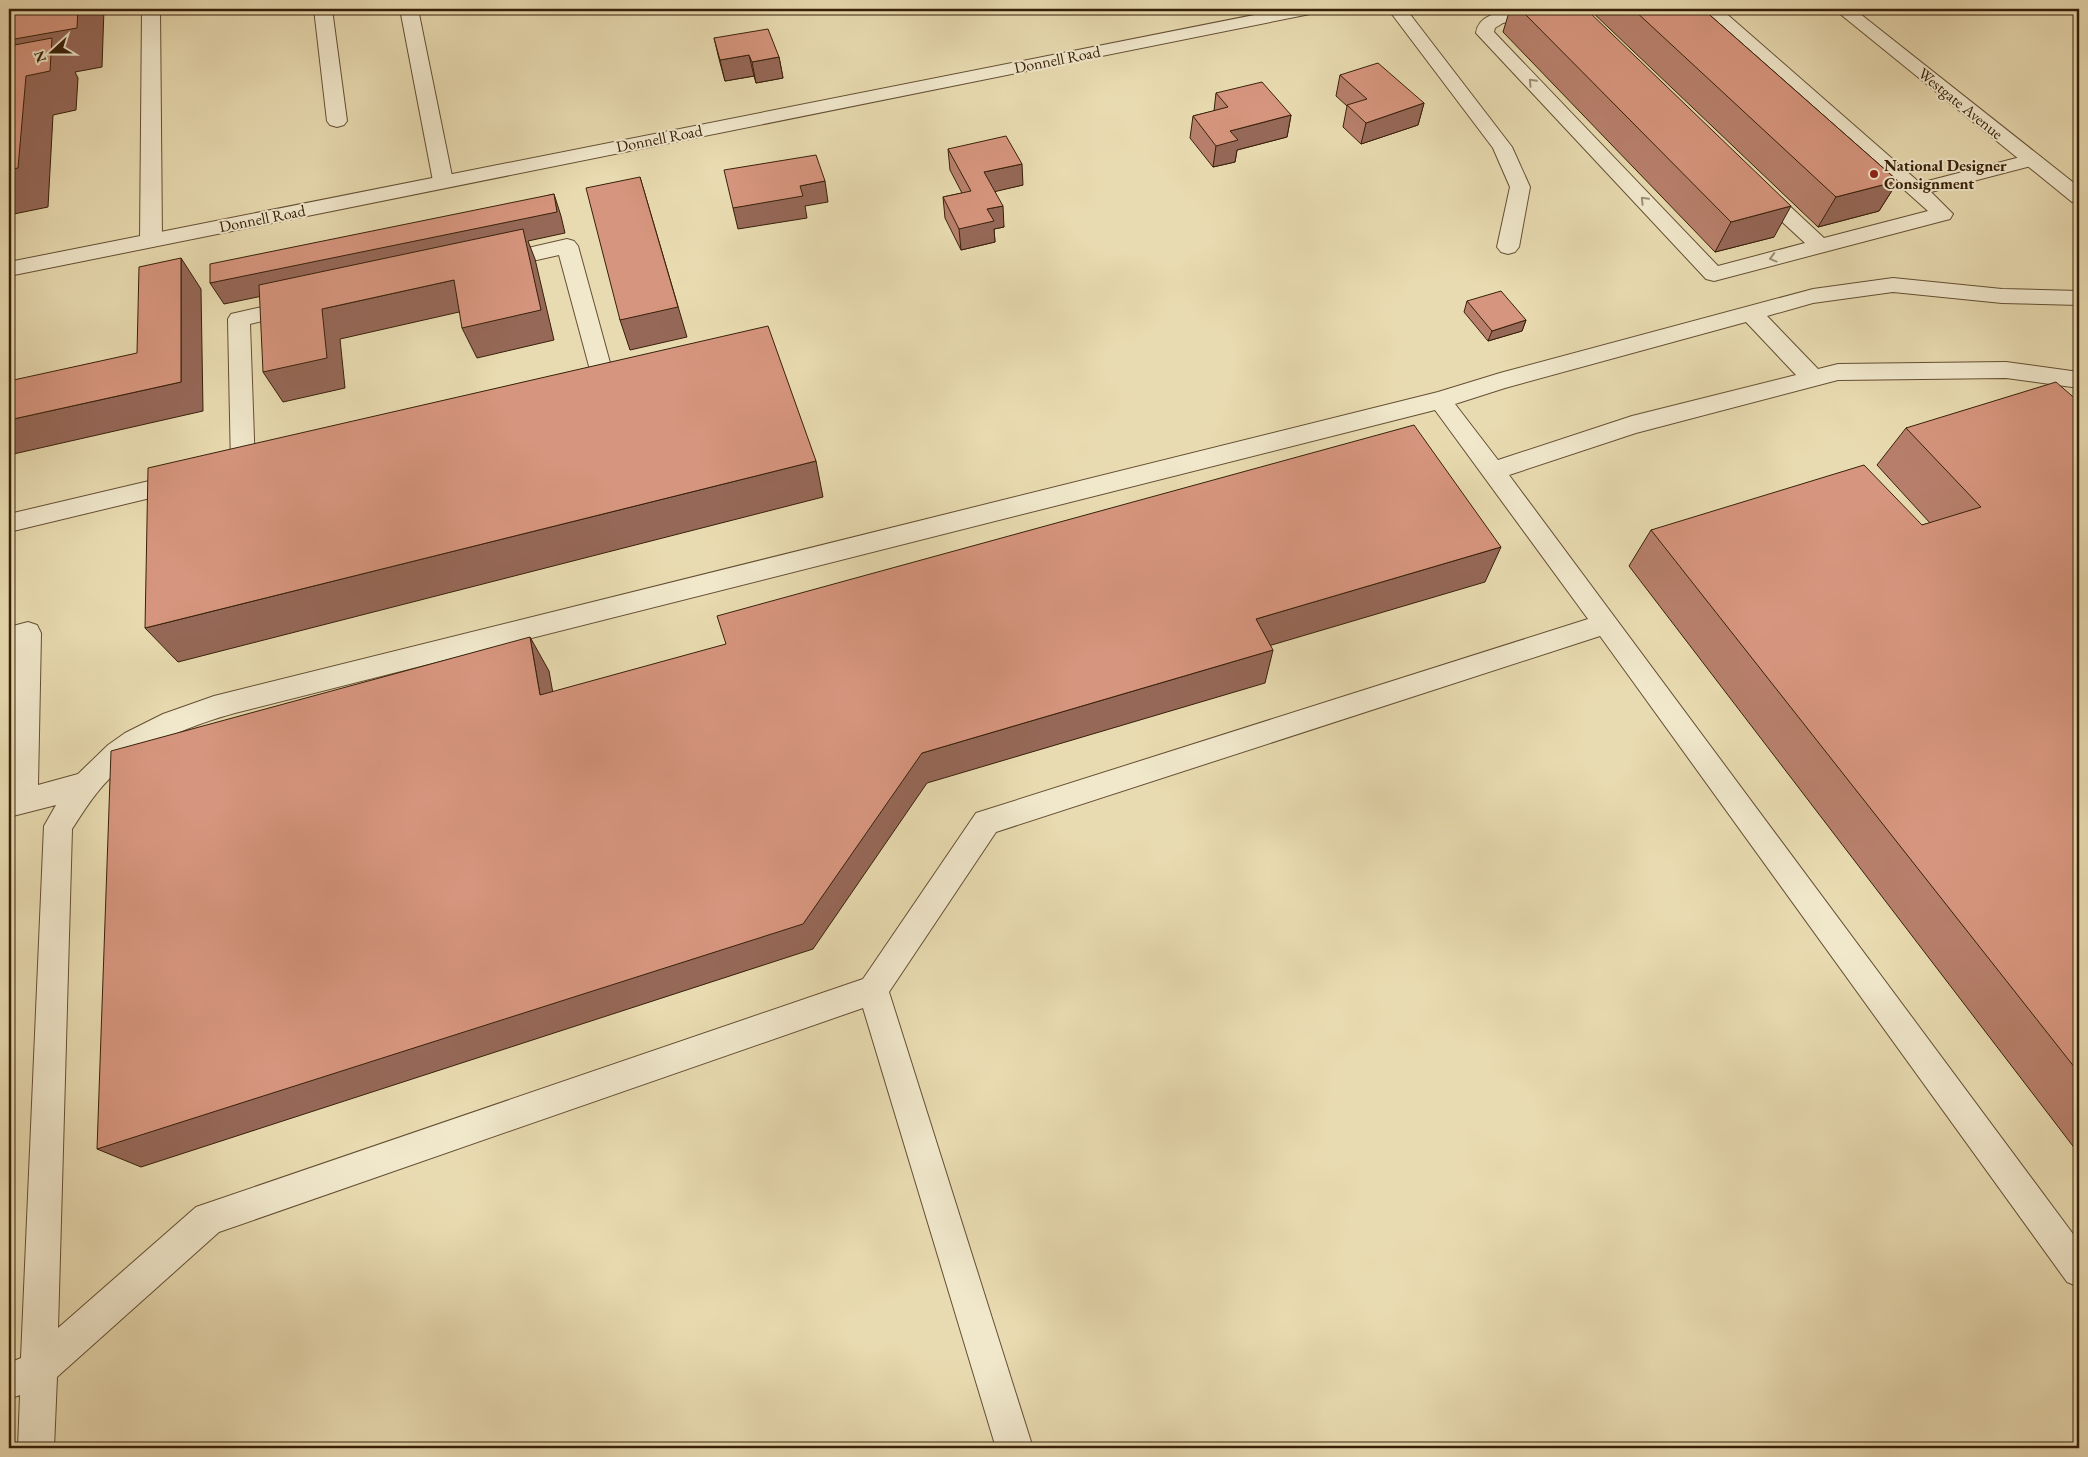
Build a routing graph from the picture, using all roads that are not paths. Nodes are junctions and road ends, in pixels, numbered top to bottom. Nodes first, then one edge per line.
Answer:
1 (151, 9) edge
2 (323, 9) edge
3 (409, 9) edge
4 (1310, 9) edge
5 (1397, 9) edge
6 (1548, 9) edge
7 (1712, 9) edge
8 (1843, 9) edge
9 (337, 121) dead end
10 (2032, 160) junction
11 (1748, 178) edge
12 (443, 181) junction
13 (1916, 190) junction
14 (2079, 197) edge
15 (151, 240) junction
16 (1820, 246) junction
17 (1508, 247) dead end
18 (480, 266) edge
19 (9, 269) edge
20 (2079, 298) edge
21 (316, 302) edge
22 (1751, 313) junction
23 (1813, 378) junction
24 (2079, 380) edge
25 (604, 381) edge
26 (1440, 400) junction
27 (1492, 471) junction
28 (9, 523) edge
29 (1606, 624) junction
30 (9, 638) edge
31 (87, 784) junction
32 (16, 803) edge
33 (873, 990) junction
34 (2079, 1270) edge
35 (39, 1369) junction
36 (9, 1381) edge
37 (36, 1448) edge
38 (1015, 1448) edge

1 - 15 street
2 - 9 street
3 - 12 street
4 - 12 street, Donnell Road
5 - 17 street
16 -> 6 street
7 - 13 street
8 - 10 street, Westgate Avenue
10 - 13 street
10 - 14 street, Westgate Avenue
11 - 16 street
12 - 15 street, Donnell Road
13 - 16 street
15 - 19 street, Donnell Road
18 - 25 street
20 - 22 street
21 - 28 street
22 - 23 street
22 - 26 street
23 - 24 street
23 - 27 street
26 - 27 street
26 - 31 street
27 - 29 street
29 - 33 street
29 - 34 street
30 - 32 street
31 - 32 street
31 - 35 street
33 - 35 street
33 - 38 street
35 - 36 street
35 - 37 street

